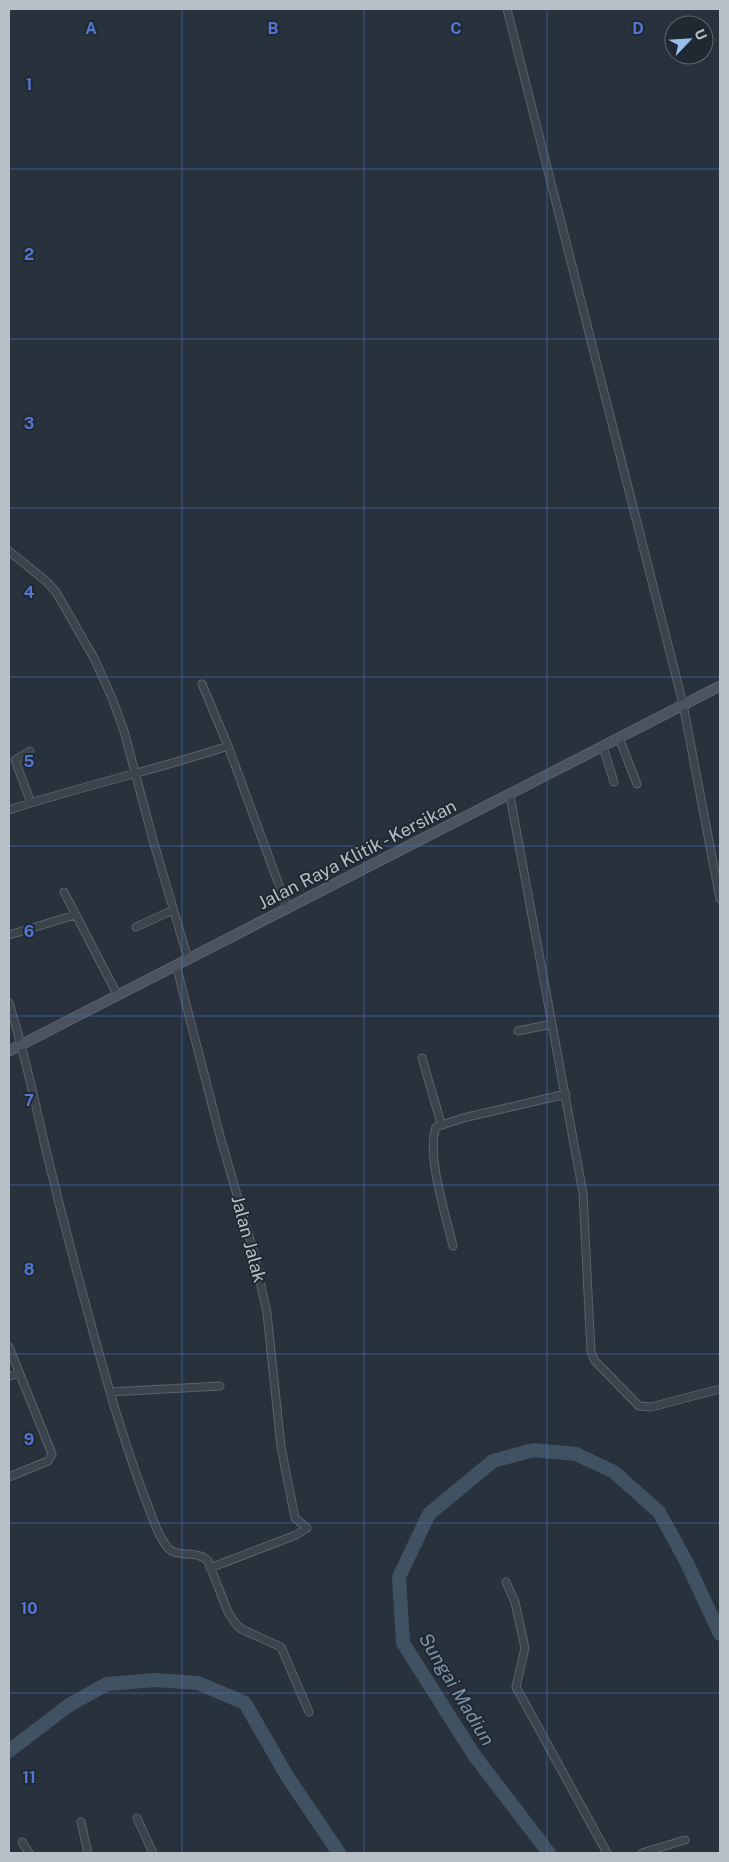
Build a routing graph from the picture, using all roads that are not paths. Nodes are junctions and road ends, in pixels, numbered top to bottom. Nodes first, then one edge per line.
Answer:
1 (507, 9) edge
2 (9, 551) edge
3 (202, 684) dead end
4 (720, 686) edge
5 (683, 704) junction
6 (619, 738) junction
7 (228, 746) junction
8 (603, 747) junction
9 (30, 751) dead end
10 (136, 774) junction
11 (614, 782) dead end
12 (637, 784) dead end
13 (510, 796) junction
14 (32, 803) junction
15 (9, 810) edge
16 (64, 892) dead end
17 (720, 899) edge
18 (287, 907) junction
19 (173, 910) junction
20 (75, 915) junction
21 (136, 927) dead end
22 (9, 935) edge
23 (188, 959) junction
24 (176, 965) junction
25 (118, 996) junction
26 (9, 1004) edge
27 (552, 1024) junction
28 (518, 1031) dead end
29 (22, 1044) junction
30 (9, 1051) edge
31 (422, 1058) dead end
32 (566, 1094) junction
33 (440, 1123) junction
34 (453, 1246) dead end
35 (9, 1348) edge
36 (19, 1373) junction
37 (9, 1376) edge
38 (220, 1386) dead end
39 (720, 1389) edge
40 (110, 1392) junction
41 (9, 1477) edge
42 (210, 1568) junction
43 (506, 1582) dead end
44 (309, 1712) dead end
45 (137, 1818) dead end
46 (81, 1822) dead end
47 (684, 1840) dead end
48 (22, 1842) dead end
49 (29, 1853) edge
50 (88, 1853) edge
51 (153, 1853) edge
52 (607, 1853) edge
53 (642, 1853) edge

1 - 5 street
2 - 10 street
3 - 7 street
4 - 5 street, Jalan Raya Klitik - Kersikan
5 - 6 street, Jalan Raya Klitik - Kersikan
5 - 17 street
6 - 8 street, Jalan Raya Klitik - Kersikan
6 - 12 street
7 - 10 street
7 - 18 street
8 - 11 street
8 - 13 street, Jalan Raya Klitik - Kersikan
9 - 14 street
10 - 14 street
10 - 19 street
13 - 18 street, Jalan Raya Klitik - Kersikan
13 - 27 street
14 - 15 street
16 - 20 street
18 - 23 street, Jalan Raya Klitik - Kersikan
19 - 21 street
19 - 23 street
20 - 22 street
20 - 25 street
23 - 24 street, Jalan Raya Klitik - Kersikan
24 - 25 street, Jalan Raya Klitik - Kersikan
24 - 42 street, Jalan Jalak
25 - 29 street, Jalan Raya Klitik - Kersikan
26 - 29 street
27 - 28 street
27 - 32 street
29 - 30 street, Jalan Raya Klitik - Kersikan
29 - 40 street
31 - 33 street
32 - 33 street
32 - 39 street
33 - 34 street
35 - 36 street
36 - 37 street
36 - 41 street
38 - 40 street
40 - 42 street
42 - 44 street
43 - 52 street
45 - 51 street
46 - 50 street
47 - 53 street
48 - 49 street

